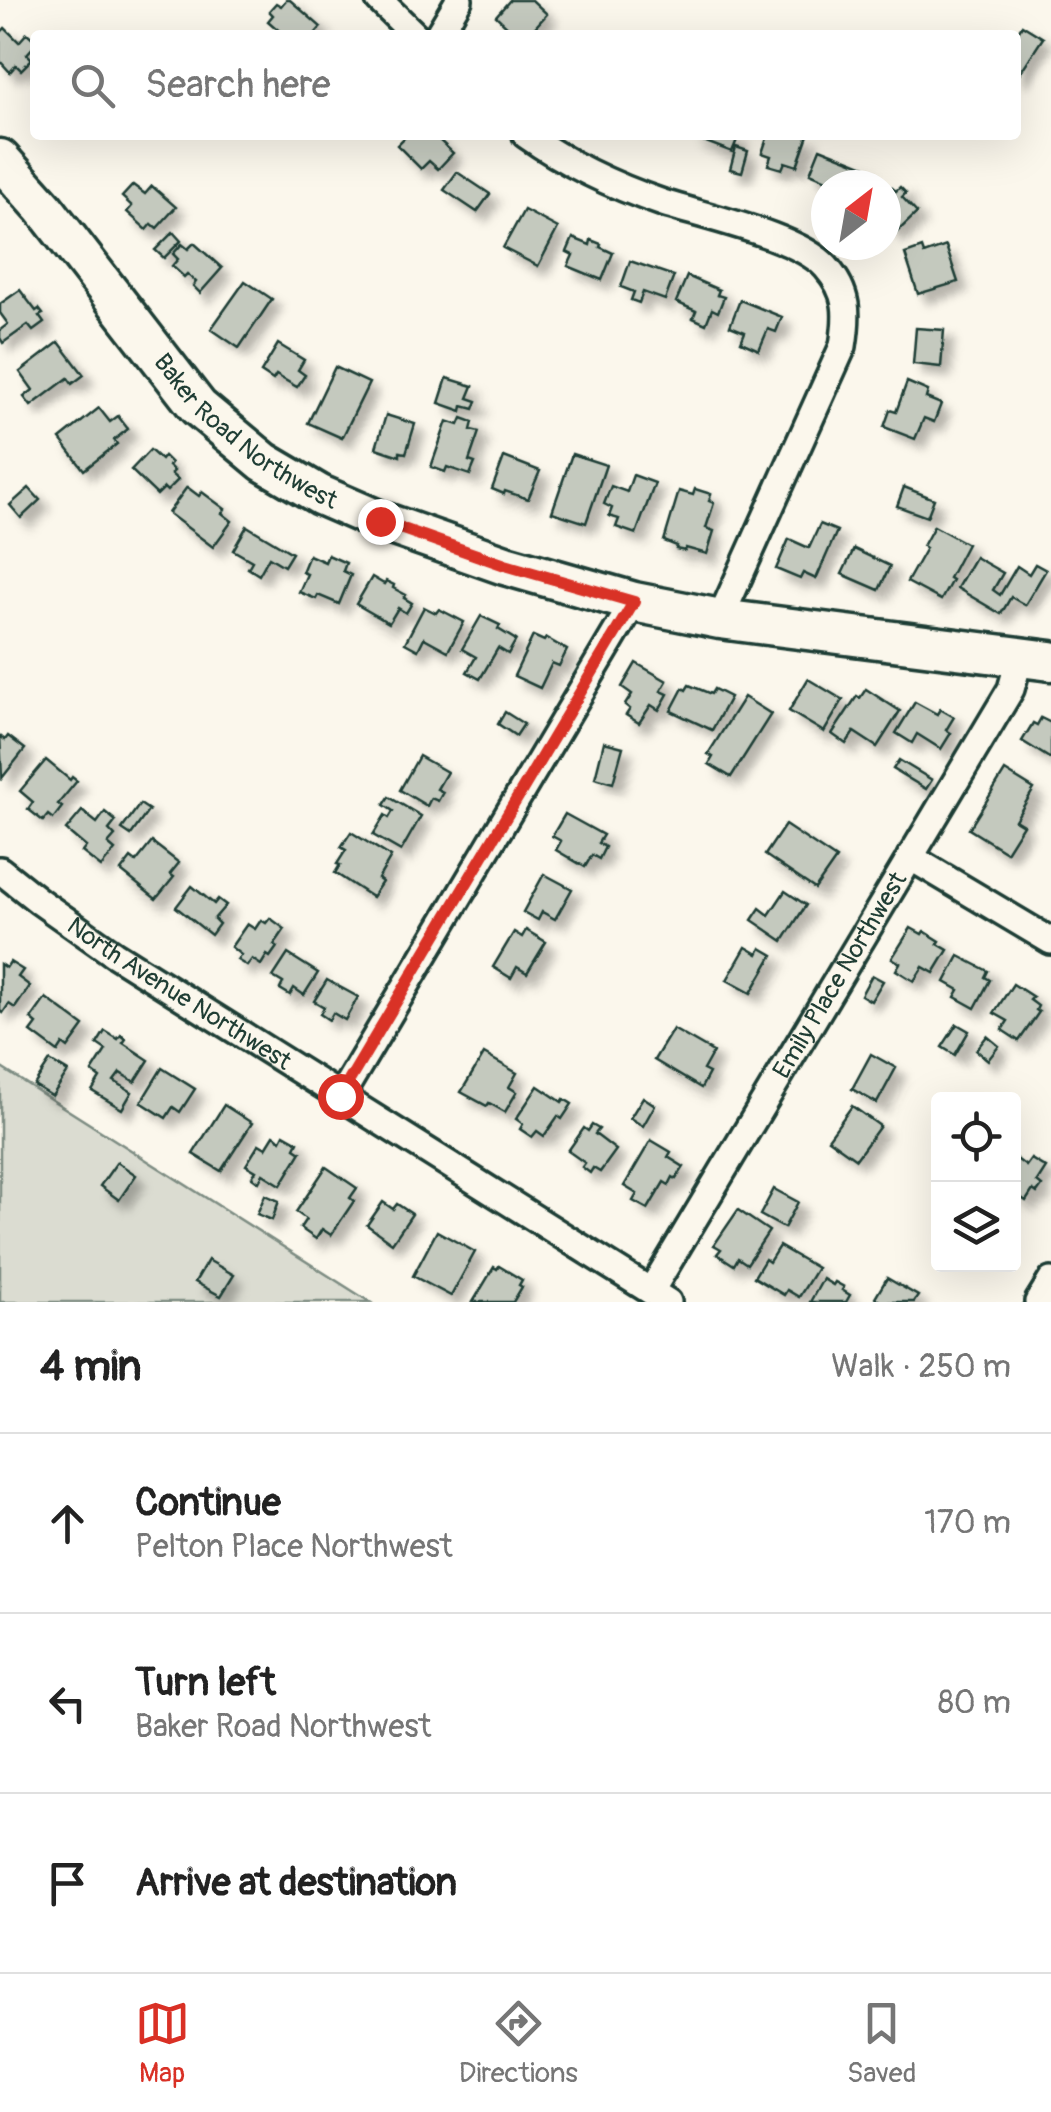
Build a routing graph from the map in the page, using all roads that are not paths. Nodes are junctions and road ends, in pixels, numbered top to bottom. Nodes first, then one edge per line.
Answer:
1 (379, 0) edge
2 (459, 0) edge
3 (410, 30) edge
4 (441, 30) edge
5 (533, 140) edge
6 (0, 159) edge
7 (634, 602) junction
8 (720, 619) junction
9 (1036, 659) edge
10 (910, 857) junction
11 (0, 870) edge
12 (1051, 942) edge
13 (340, 1096) junction
14 (1051, 1282) edge
15 (659, 1297) edge
16 (1038, 1302) edge

1 - 3 street
2 - 4 street
5 - 8 street
6 - 7 street, Baker Road Northwest
7 - 8 street, Baker Road Northwest
7 - 13 street
8 - 9 street, Baker Road Northwest
9 - 10 street, Emily Place Northwest
10 - 12 street
10 - 15 street, Emily Place Northwest
11 - 13 street, North Avenue Northwest
13 - 15 street, North Avenue Northwest
14 - 16 street

